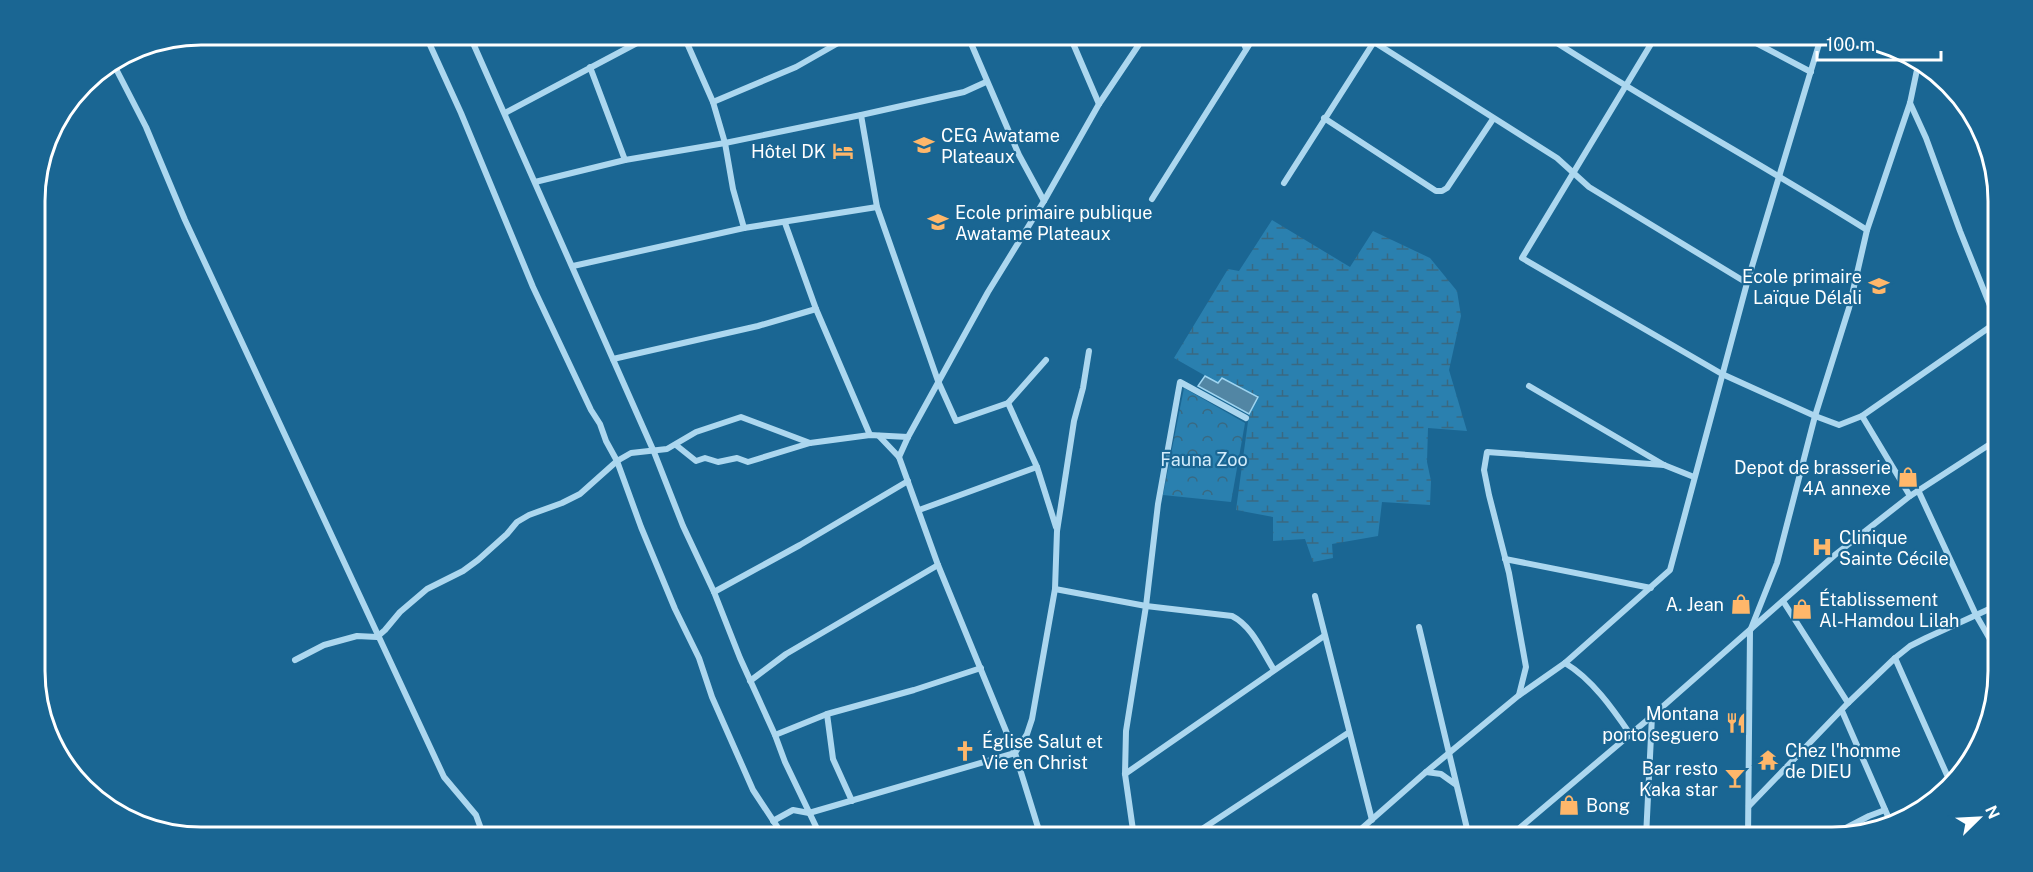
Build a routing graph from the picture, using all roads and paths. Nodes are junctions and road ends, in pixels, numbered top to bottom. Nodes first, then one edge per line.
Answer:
1 (430, 45) edge
2 (475, 45) edge
3 (633, 45) edge
4 (688, 45) edge
5 (835, 45) edge
6 (971, 45) edge
7 (1074, 45) edge
8 (1138, 45) edge
9 (1244, 45) edge
10 (1249, 45) edge
11 (1372, 45) edge
12 (1379, 45) edge
13 (1560, 45) edge
14 (1650, 45) edge
15 (1760, 45) edge
16 (1819, 45) edge
17 (1246, 49) junction
18 (590, 67) junction
19 (117, 70) edge
20 (1917, 70) edge
21 (1811, 72) junction
22 (986, 82) junction
23 (1624, 87) junction
24 (713, 102) junction
25 (1910, 103) junction
26 (1098, 104) junction
27 (505, 112) junction
28 (861, 115) junction
29 (1324, 118) junction
30 (1493, 119) junction
31 (725, 143) junction
32 (625, 160) junction
33 (1572, 172) junction
34 (1779, 175) junction
35 (535, 182) junction
36 (1284, 183) dead end
37 (1152, 199) dead end
38 (1044, 201) junction
39 (877, 207) junction
40 (784, 223) junction
41 (744, 228) junction
42 (1867, 230) junction
43 (573, 266) junction
44 (1747, 283) junction
45 (1988, 301) edge
46 (816, 309) junction
47 (1988, 329) edge
48 (1089, 351) dead end
49 (614, 359) junction
50 (1046, 360) dead end
51 (1722, 374) junction
52 (938, 381) junction
53 (1529, 386) dead end
54 (1008, 403) junction
55 (1815, 416) junction
56 (1862, 416) junction
57 (1246, 418) dead end
58 (870, 435) junction
59 (879, 436) junction
60 (908, 437) junction
61 (810, 443) junction
62 (676, 445) junction
63 (1988, 445) edge
64 (654, 452) junction
65 (899, 458) junction
66 (617, 460) junction
67 (1664, 465) junction
68 (1037, 467) junction
69 (1694, 477) junction
70 (908, 481) junction
71 (1918, 490) junction
72 (1910, 496) junction
73 (919, 510) junction
74 (1057, 531) junction
75 (1505, 559) junction
76 (938, 565) junction
77 (1650, 588) junction
78 (1055, 589) junction
79 (714, 592) junction
80 (1315, 596) dead end
81 (1783, 601) junction
82 (1146, 606) junction
83 (1988, 610) edge
84 (1976, 615) junction
85 (1419, 627) dead end
86 (1750, 631) junction
87 (1324, 636) junction
88 (1988, 636) edge
89 (377, 637) junction
90 (1895, 658) junction
91 (295, 660) dead end
92 (1565, 663) junction
93 (981, 668) junction
94 (1274, 670) junction
95 (750, 681) junction
96 (1518, 696) junction
97 (1848, 703) junction
98 (1842, 711) junction
99 (827, 714) junction
100 (1652, 716) junction
101 (1348, 733) junction
102 (1630, 734) junction
103 (775, 735) junction
104 (1015, 753) junction
105 (1448, 754) junction
106 (1426, 772) junction
107 (1125, 774) junction
108 (1947, 775) dead end
109 (1456, 784) junction
110 (852, 801) junction
111 (1749, 806) junction
112 (1886, 810) junction
113 (809, 813) junction
114 (1888, 816) edge
115 (1372, 820) junction
116 (773, 821) junction
117 (1850, 826) edge
118 (480, 827) edge
119 (777, 827) edge
120 (816, 827) edge
121 (1038, 827) edge
122 (1133, 827) edge
123 (1205, 827) edge
124 (1364, 827) edge
125 (1467, 827) edge
126 (1521, 827) edge
127 (1646, 827) edge
128 (1748, 827) edge

1 - 66 street
2 - 27 street
3 - 18 street
4 - 24 street
5 - 24 street
6 - 22 street
7 - 26 street
8 - 26 street
9 - 17 street
10 - 17 street
11 - 29 street
12 - 30 street
13 - 23 street
14 - 23 street
15 - 21 street
16 - 21 street
17 - 37 street
18 - 27 street
18 - 32 street
19 - 89 street
20 - 25 street
21 - 34 street
22 - 28 street
22 - 38 street
23 - 33 street
23 - 34 street
24 - 31 street
25 - 42 street
25 - 45 street
26 - 38 street
27 - 35 street
28 - 31 street
28 - 39 street
29 - 30 street
29 - 36 street
30 - 33 street
31 - 32 street
31 - 41 street
32 - 35 street
33 - 44 street
33 - 51 street
34 - 42 street
34 - 44 street
35 - 43 street
38 - 52 street
39 - 40 street
39 - 52 street
40 - 41 street
40 - 46 street
41 - 43 street
42 - 55 street
43 - 49 street
44 - 51 street
46 - 49 street
46 - 58 street
47 - 56 street
48 - 74 street
49 - 64 street
50 - 54 street
51 - 55 street
51 - 69 street
52 - 54 street
52 - 60 street
53 - 67 street
54 - 68 street
55 - 56 street
55 - 86 street
56 - 72 street
57 - 82 street
58 - 59 street
58 - 61 street
59 - 60 street
59 - 65 street
60 - 65 street
61 - 62 street
61 - 62 street
62 - 64 street
63 - 71 street
64 - 66 street
64 - 79 street
65 - 70 street
66 - 89 street
66 - 116 street
67 - 69 street
67 - 75 street
68 - 73 street
68 - 74 street
69 - 77 street
70 - 73 street
70 - 79 street
71 - 72 street
71 - 84 street
72 - 81 street
73 - 76 street
74 - 78 street
75 - 77 street
75 - 96 street
76 - 93 street
76 - 95 street
77 - 92 street
78 - 82 street
78 - 104 street
79 - 95 street
80 - 87 street
81 - 86 street
81 - 97 street
82 - 94 street
82 - 107 street
83 - 84 street
84 - 88 street
84 - 90 street
85 - 105 street
86 - 100 street
86 - 111 street
87 - 94 street
87 - 101 street
89 - 91 street
89 - 118 street
90 - 97 street
90 - 108 street
92 - 96 street
92 - 102 street
93 - 99 street
93 - 104 street
94 - 107 street
95 - 103 street
96 - 105 street
97 - 98 street
98 - 111 street
98 - 112 street
99 - 103 street
99 - 110 street
100 - 102 street
100 - 127 street
101 - 115 street
101 - 123 street
102 - 126 street
103 - 113 street
104 - 110 street
104 - 121 street
105 - 106 street
105 - 109 street
106 - 109 street
106 - 115 street
107 - 122 street
109 - 125 street
110 - 113 street
111 - 128 street
112 - 114 street
112 - 117 street
113 - 116 street
113 - 120 street
115 - 124 street
116 - 119 street

